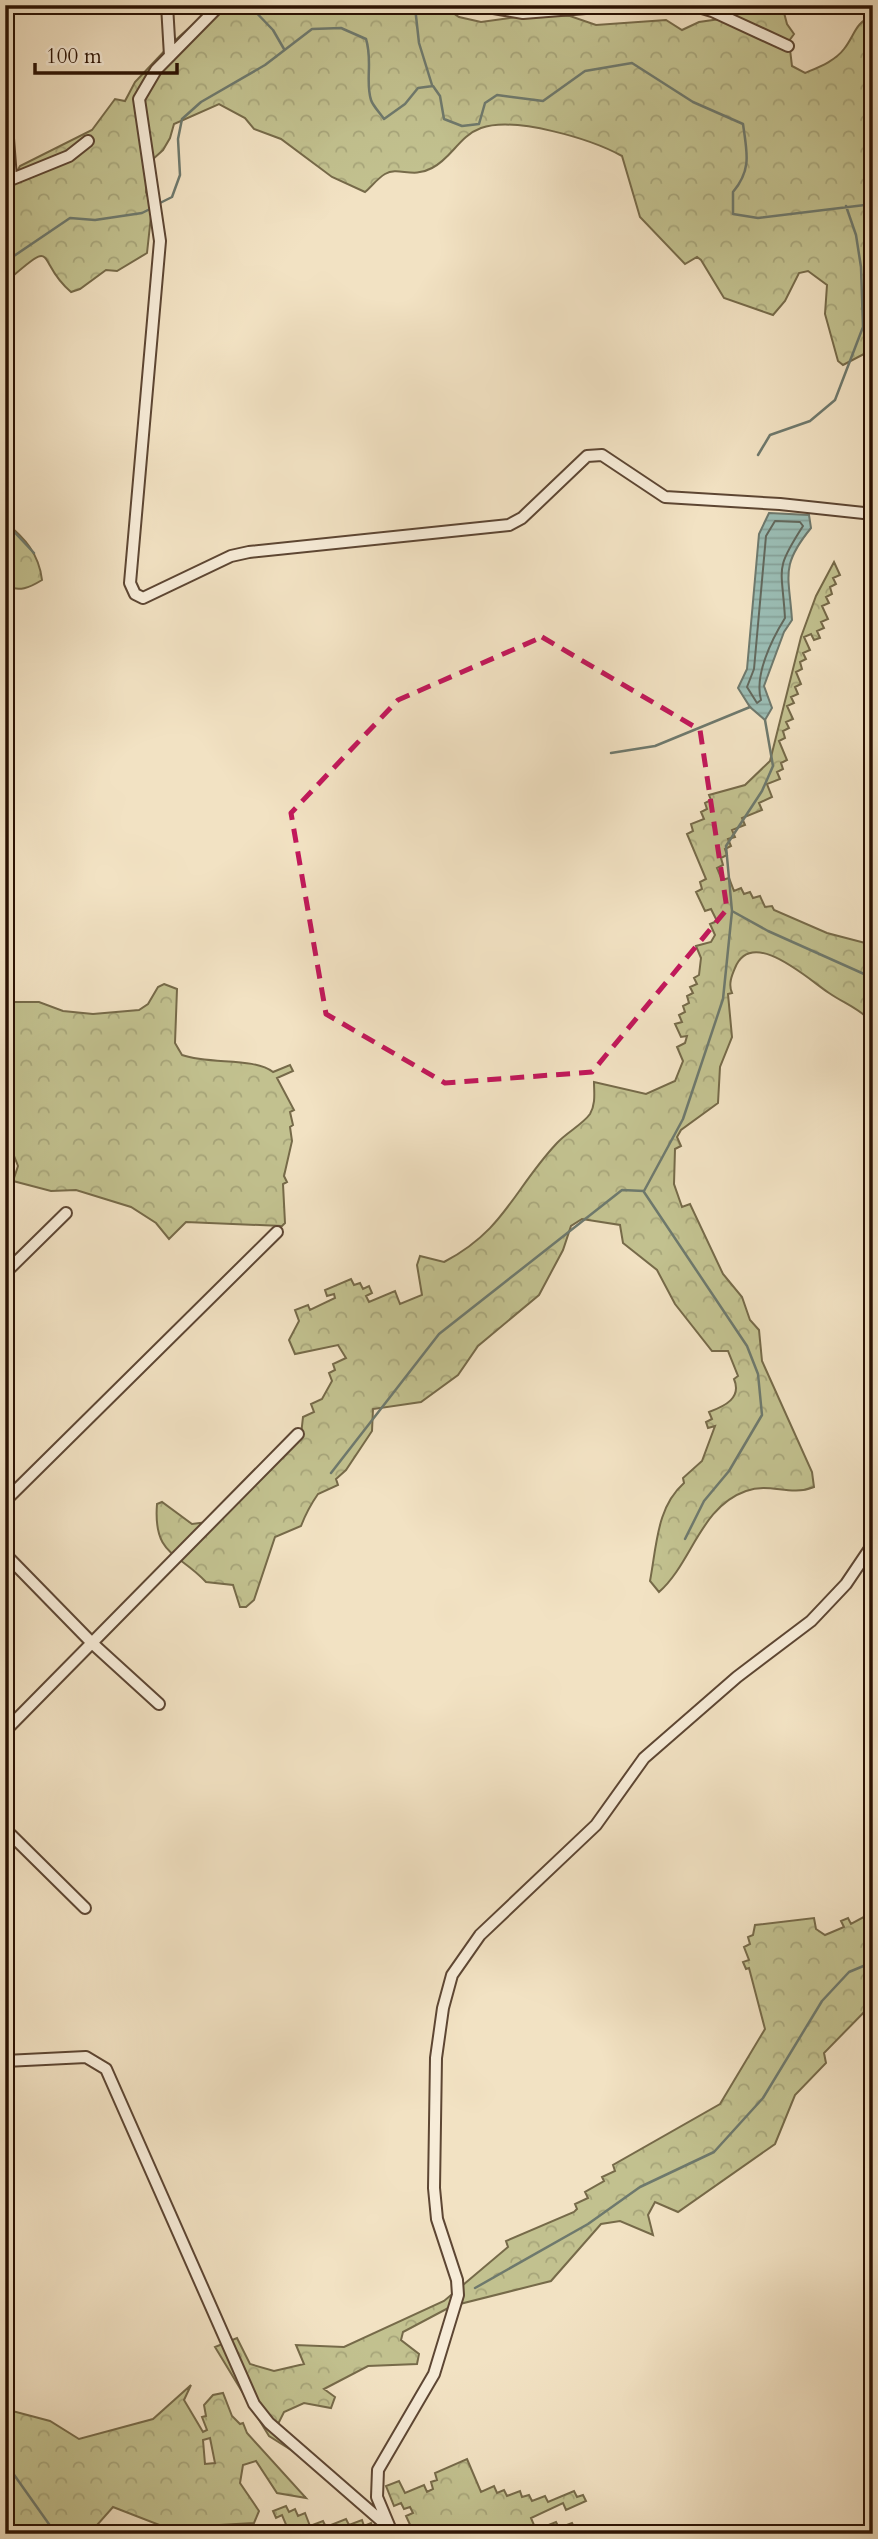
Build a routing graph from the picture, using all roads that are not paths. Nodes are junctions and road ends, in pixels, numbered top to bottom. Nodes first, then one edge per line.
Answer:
1 (167, 5) edge
2 (220, 5) edge
3 (622, 5) edge
4 (692, 5) edge
5 (484, 6) edge
6 (788, 46) dead end
7 (170, 55) junction
8 (5, 99) edge
9 (88, 141) dead end
10 (8, 180) edge
11 (873, 514) edge
12 (66, 1213) dead end
13 (277, 1232) dead end
14 (5, 1273) edge
15 (298, 1434) dead end
16 (5, 1501) edge
17 (873, 1544) edge
18 (5, 1554) edge
19 (92, 1643) junction
20 (159, 1704) dead end
21 (5, 1731) edge
22 (5, 1829) edge
23 (85, 1908) dead end
24 (5, 2061) edge
25 (394, 2531) edge

1 - 7 street
2 - 7 street
3 - 5 street
4 - 6 street
7 - 11 street
8 - 10 street
9 - 10 street
12 - 14 street
13 - 16 street
15 - 19 street
17 - 25 street
18 - 19 street
19 - 20 street
19 - 21 street
22 - 23 street
24 - 25 street

